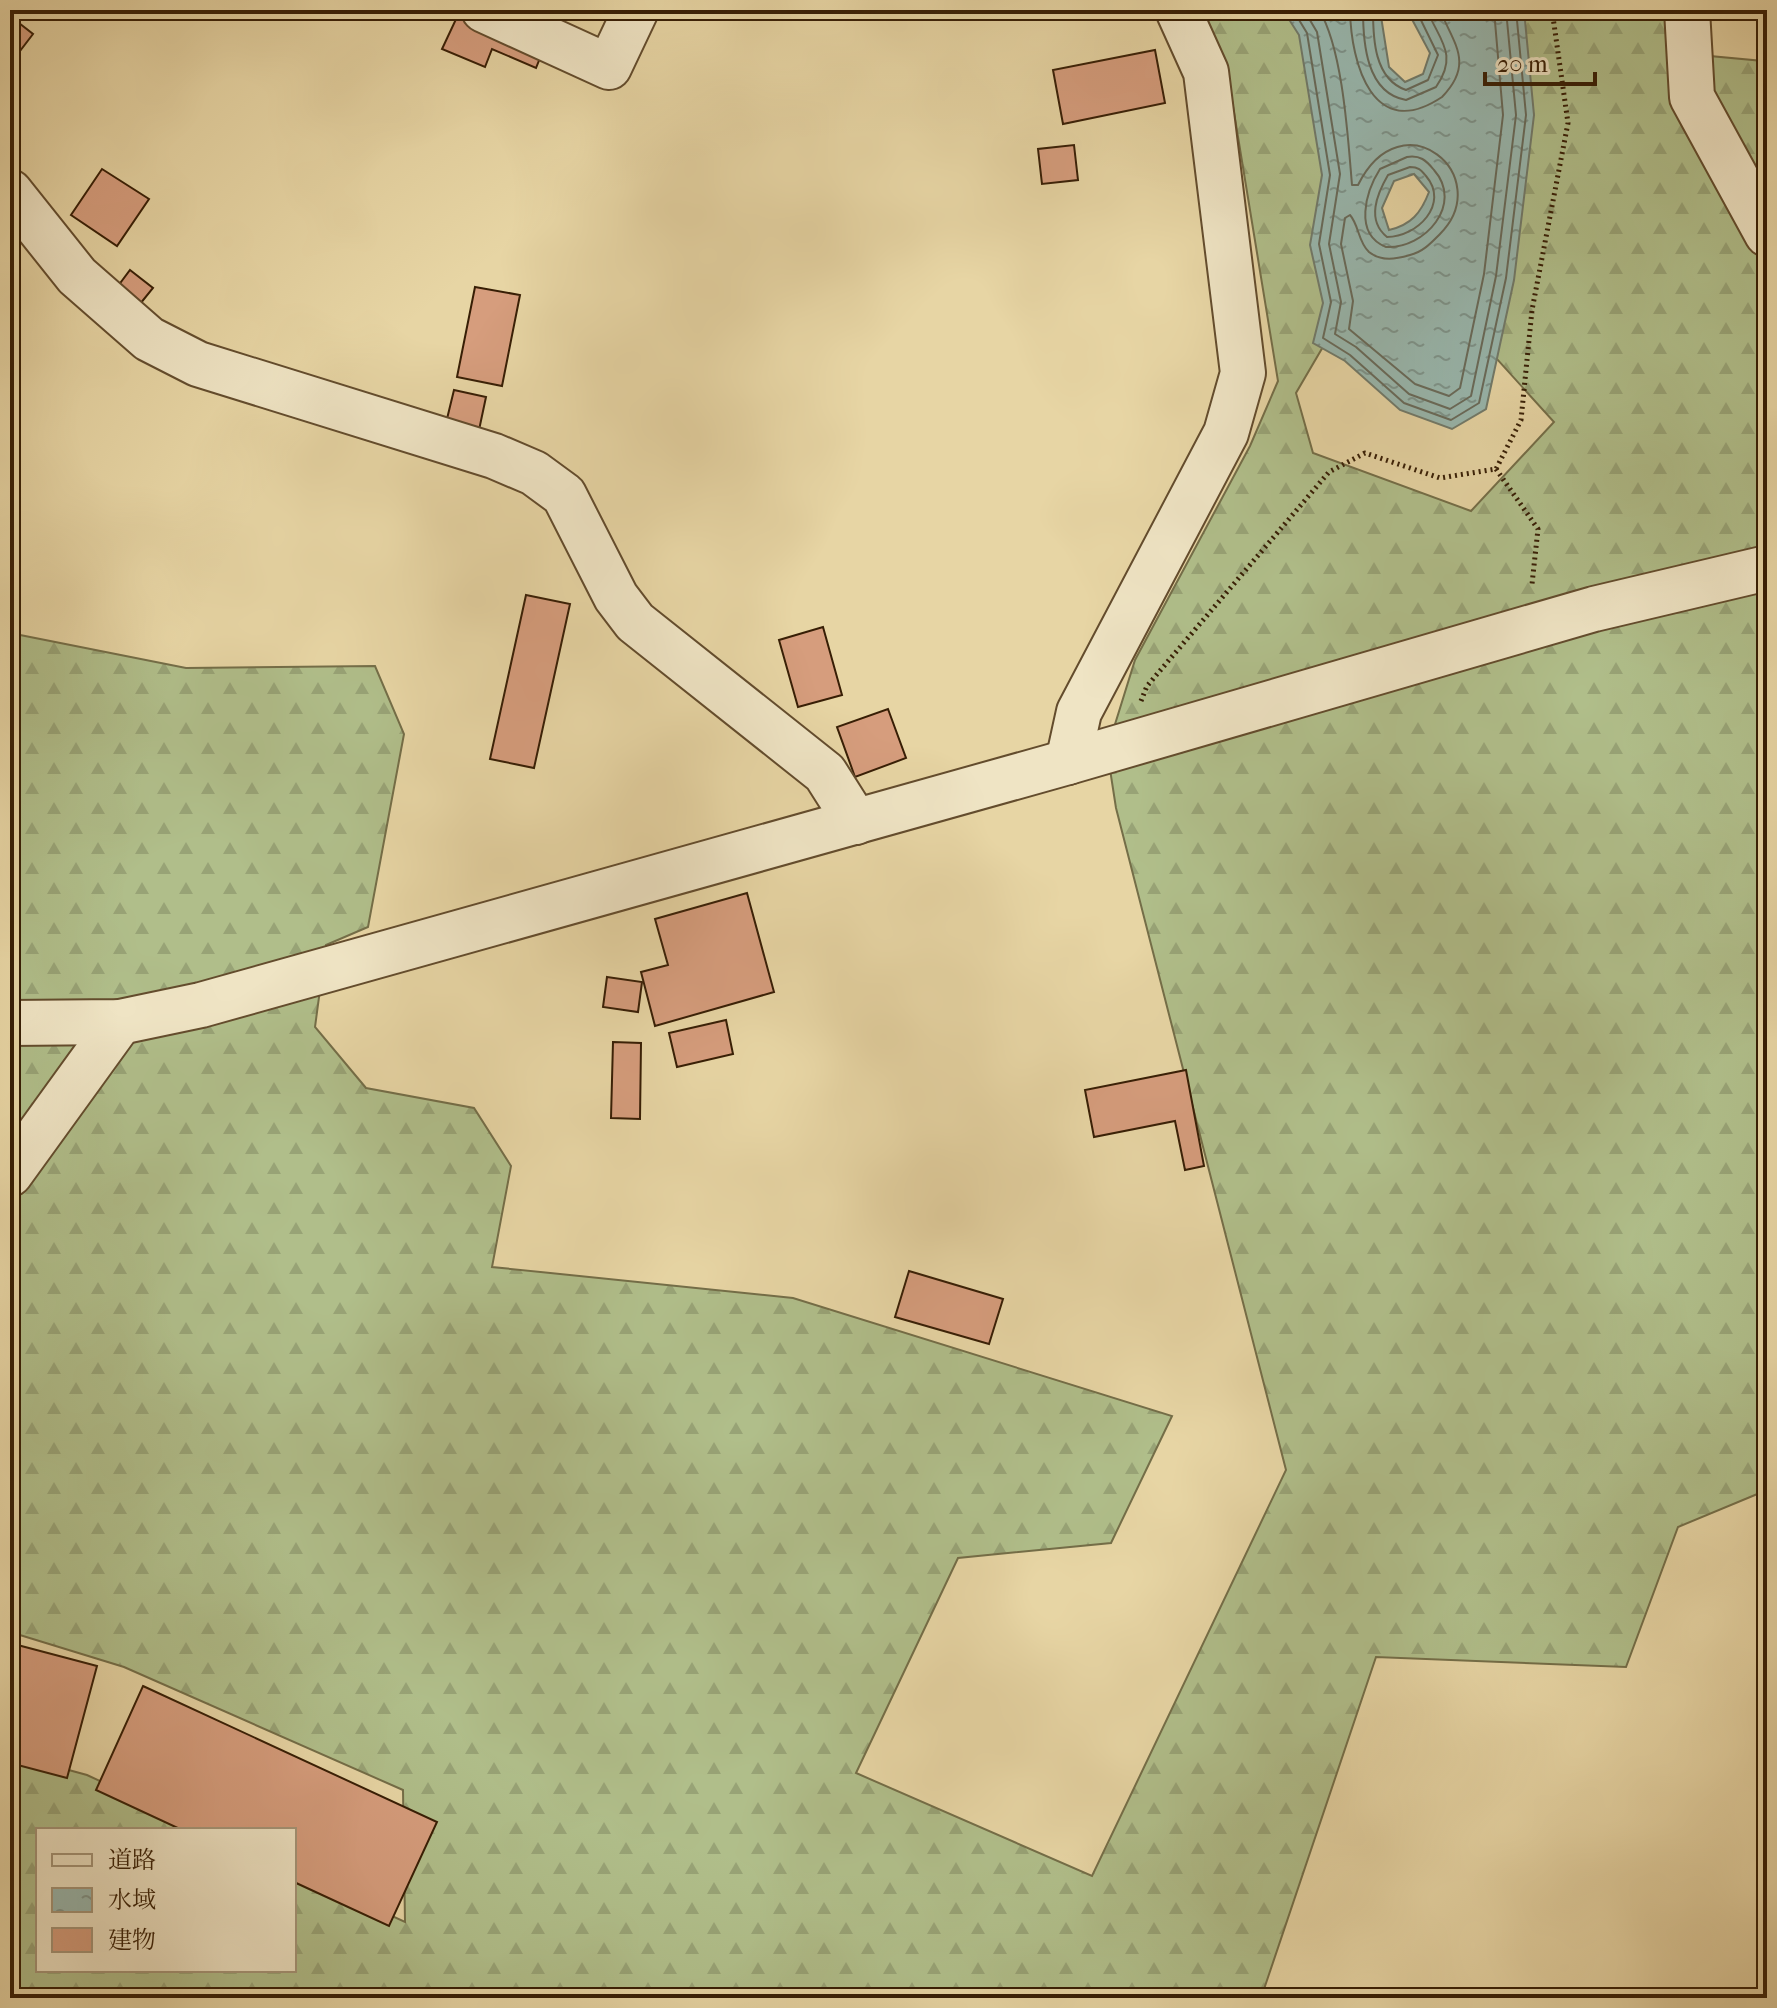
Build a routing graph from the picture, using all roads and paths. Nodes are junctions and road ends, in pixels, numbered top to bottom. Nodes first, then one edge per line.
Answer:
1 (484, 10) edge
2 (636, 10) edge
3 (1178, 10) edge
4 (1552, 10) edge
5 (1687, 10) edge
6 (10, 192) edge
7 (1767, 234) edge
8 (1496, 469) junction
9 (1767, 568) edge
10 (1527, 629) junction
11 (1125, 745) junction
12 (1068, 762) junction
13 (856, 822) junction
14 (120, 1022) junction
15 (10, 1023) edge
16 (10, 1174) edge

1 - 2 street
3 - 12 street
4 - 8 path
5 - 7 street
6 - 13 street
8 - 10 path
8 - 11 path
9 - 10 street
10 - 11 street
11 - 12 street
12 - 13 street
13 - 14 street
14 - 15 street
14 - 16 street

